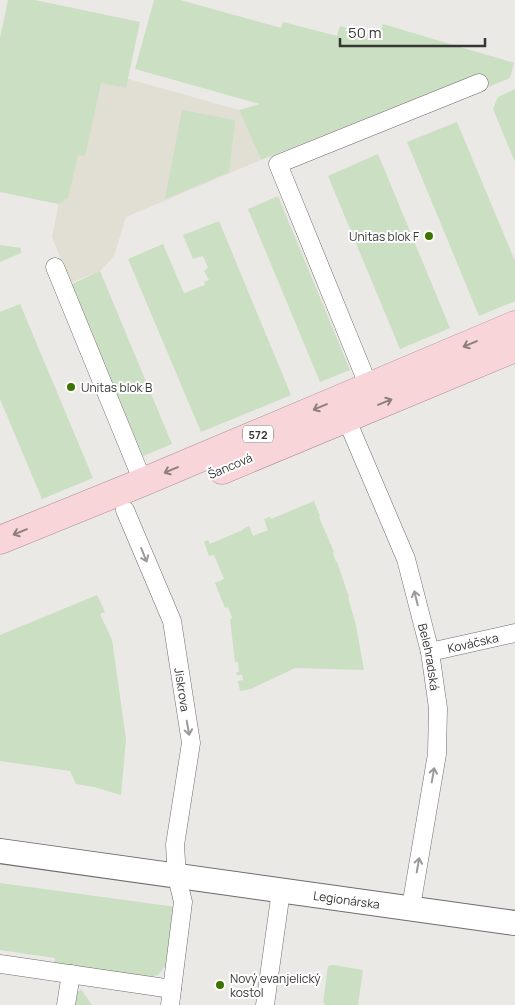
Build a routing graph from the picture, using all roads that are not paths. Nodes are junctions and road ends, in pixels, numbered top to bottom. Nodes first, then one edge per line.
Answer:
1 (479, 83) dead end
2 (55, 267) dead end
3 (515, 325) edge
4 (515, 348) edge
5 (369, 387) junction
6 (346, 418) junction
7 (144, 482) junction
8 (125, 510) junction
9 (0, 540) edge
10 (0, 559) edge
11 (515, 633) edge
12 (430, 652) junction
13 (0, 851) edge
14 (177, 876) junction
15 (281, 891) junction
16 (411, 907) junction
17 (515, 923) edge
18 (0, 964) edge
19 (70, 974) junction
20 (171, 997) edge
21 (66, 1005) edge
22 (265, 1005) edge

1 - 5 street
2 - 7 street
3 -> 5 main road, Šancová / 572
6 -> 4 main road, Šancová / 572
5 -> 7 main road, Šancová / 572
6 - 8 main road, Šancová / 572
12 -> 6 street, Belehradská
7 -> 9 main road, Šancová / 572
8 - 10 main road, Šancová / 572
8 -> 14 street, Jiskrova
11 - 12 street, Kováčska
16 -> 12 street, Belehradská
13 - 14 main road, Legionárska
14 - 15 main road, Legionárska
14 - 20 street
15 - 16 main road, Legionárska
15 - 22 street
16 - 17 main road, Legionárska
18 - 19 street
19 - 20 street
19 - 21 street

